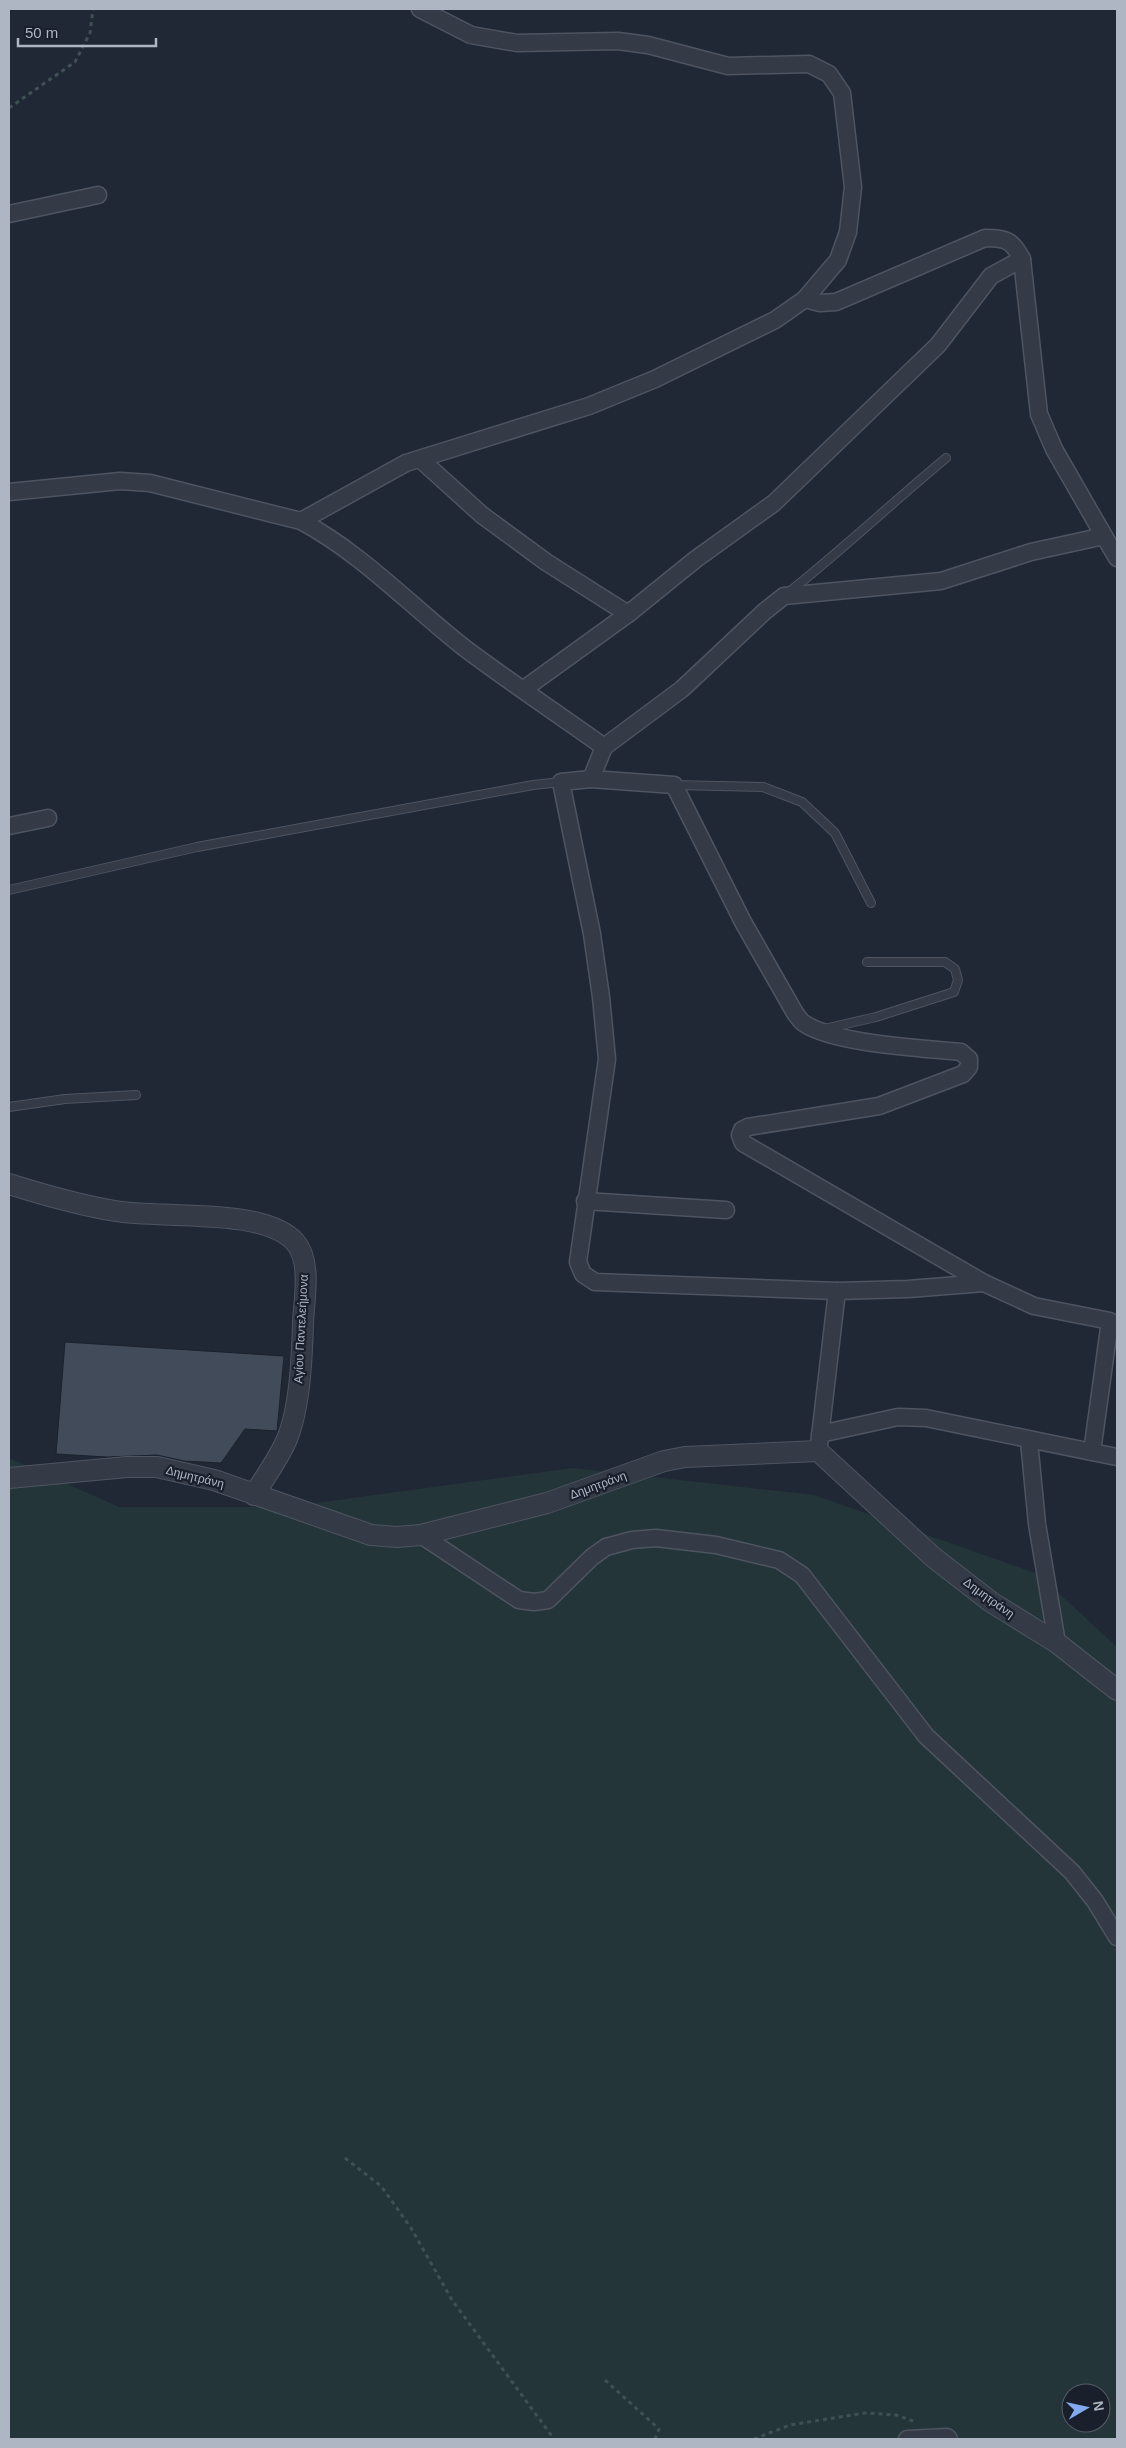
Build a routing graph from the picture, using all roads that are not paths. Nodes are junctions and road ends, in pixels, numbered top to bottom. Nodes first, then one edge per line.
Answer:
1 (420, 9) edge
2 (98, 195) dead end
3 (9, 214) edge
4 (1022, 260) junction
5 (805, 299) junction
6 (946, 458) dead end
7 (420, 459) junction
8 (9, 492) edge
9 (301, 521) junction
10 (1104, 536) junction
11 (1117, 558) edge
12 (784, 596) junction
13 (628, 614) junction
14 (524, 689) junction
15 (604, 747) junction
16 (591, 779) junction
17 (561, 782) junction
18 (674, 785) junction
19 (48, 818) dead end
20 (9, 826) edge
21 (9, 890) edge
22 (871, 902) dead end
23 (867, 962) dead end
24 (818, 1030) junction
25 (136, 1095) dead end
26 (9, 1108) edge
27 (9, 1184) edge
28 (585, 1201) junction
29 (726, 1210) dead end
30 (984, 1283) junction
31 (837, 1291) junction
32 (1114, 1322) edge
33 (1029, 1440) junction
34 (819, 1443) junction
35 (1092, 1452) junction
36 (1117, 1457) edge
37 (9, 1478) edge
38 (254, 1495) junction
39 (421, 1535) junction
40 (1057, 1643) junction
41 (1117, 1690) edge
42 (1117, 1937) edge
43 (907, 2439) edge
44 (949, 2439) edge

1 - 5 street
2 - 3 street
4 - 5 street
4 - 10 street
4 - 13 street
5 - 7 street
6 - 12 lane
7 - 9 street
7 - 13 street
8 - 9 street
9 - 14 street
10 - 11 street
10 - 12 street
12 - 15 street
13 - 14 street
14 - 15 street
15 - 16 street
16 - 17 street
16 - 18 street
17 - 21 lane
17 - 28 street
18 - 22 lane
18 - 24 street
19 - 20 street
23 - 24 lane
24 - 30 street
25 - 26 lane
27 - 38 street, Αγίου Παντελεήμονα
28 - 29 street
28 - 31 street
30 - 31 street
30 - 32 street
31 - 34 street
32 - 35 street
33 - 34 street
33 - 35 street
33 - 40 street
34 - 39 street, Δημητράνη
34 - 40 street, Δημητράνη
35 - 36 street
37 - 38 street, Δημητράνη
38 - 39 street, Δημητράνη
39 - 42 street
40 - 41 street, Δημητράνη
43 - 44 street

